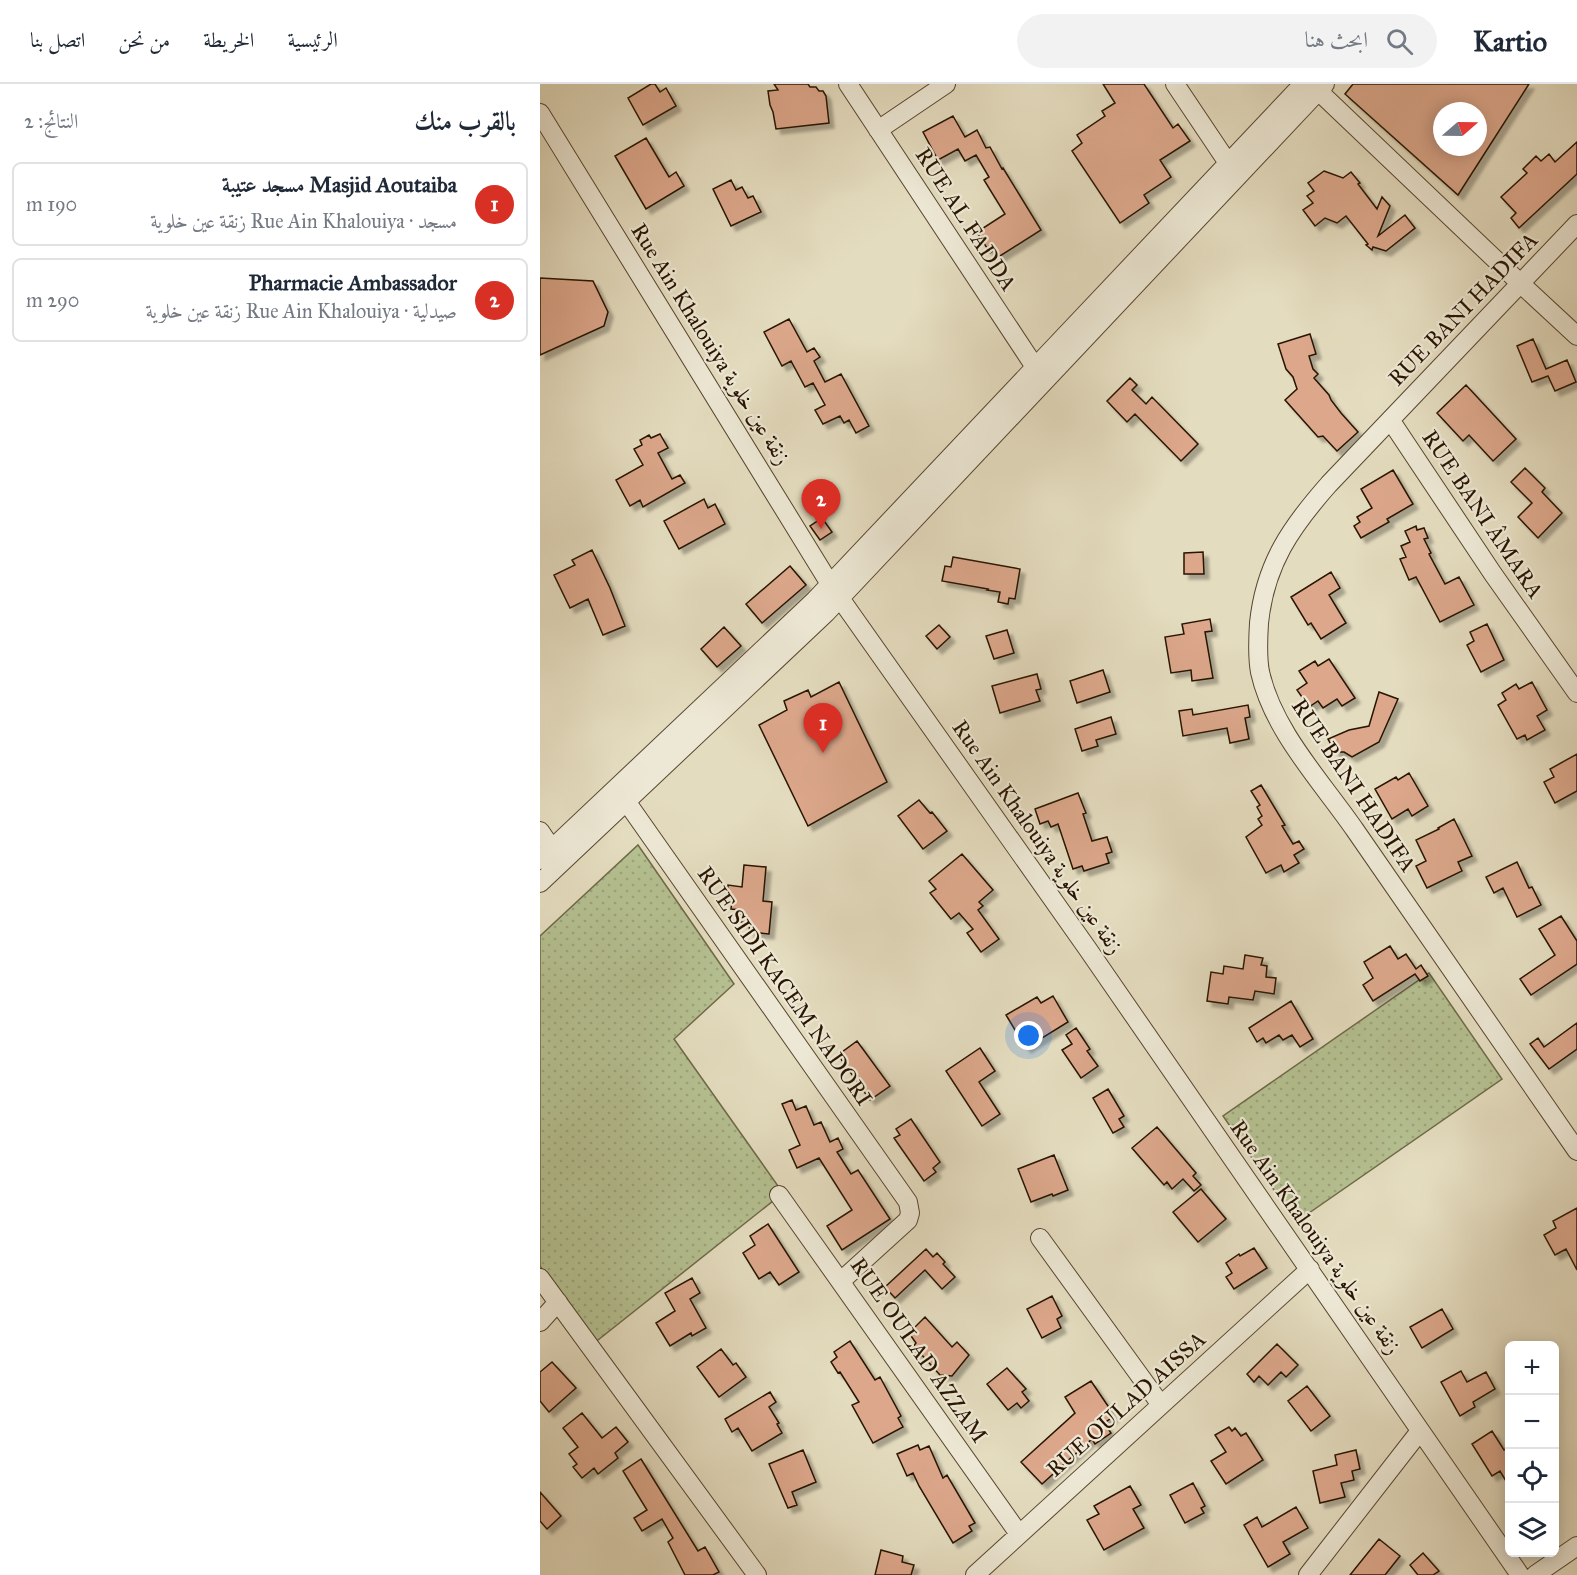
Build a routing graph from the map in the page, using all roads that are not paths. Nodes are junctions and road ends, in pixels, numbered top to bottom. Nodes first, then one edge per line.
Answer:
1 (848, 84) edge
2 (946, 84) edge
3 (1175, 84) edge
4 (1314, 86) edge
5 (540, 113) edge
6 (878, 130) junction
7 (1232, 170) junction
8 (1577, 224) edge
9 (1521, 284) junction
10 (1577, 336) edge
11 (1041, 373) junction
12 (1390, 421) junction
13 (835, 591) junction
14 (1577, 693) edge
15 (622, 795) junction
16 (540, 831) edge
17 (551, 857) edge
18 (540, 883) edge
19 (1577, 1151) edge
20 (779, 1195) dead end
21 (1040, 1238) dead end
22 (1310, 1269) junction
23 (540, 1278) edge
24 (841, 1281) junction
25 (558, 1302) junction
26 (540, 1322) edge
27 (1161, 1405) junction
28 (1420, 1431) junction
29 (1019, 1534) junction
30 (1577, 1546) edge
31 (757, 1575) edge
32 (975, 1575) edge
33 (1308, 1575) edge
34 (1520, 1575) edge
35 (1536, 1575) edge

1 - 6 street, RUE AL FADDA
2 - 6 street
3 - 7 street
4 - 7 street
4 - 9 street
5 - 13 street, Rue Ain Khalouiya زنقة عين خلوية
6 - 11 street, RUE AL FADDA
7 - 11 street
8 - 9 street, RUE BANI HADIFA
9 - 10 street
9 - 12 street, RUE BANI HADIFA
11 - 13 street
12 - 14 street, RUE BANI ÂMARA
12 - 19 street, RUE BANI HADIFA
13 - 15 street
13 - 22 street, Rue Ain Khalouiya زنقة عين خلوية
15 - 17 street
15 - 24 street, RUE SIDI KACEM NADORI
16 - 17 street
17 - 18 street
20 - 24 street, RUE OULAD AZZAM
21 - 27 street
22 - 27 street, RUE OULAD AISSA
22 - 28 street, Rue Ain Khalouiya زنقة عين خلوية
23 - 25 street
24 - 29 street, RUE OULAD AZZAM
25 - 26 street
25 - 31 street
27 - 29 street, RUE OULAD AISSA
28 - 33 street
28 - 34 street, Rue Ain Khalouiya زنقة عين خلوية
29 - 32 street, RUE OULAD AISSA
30 - 35 street

